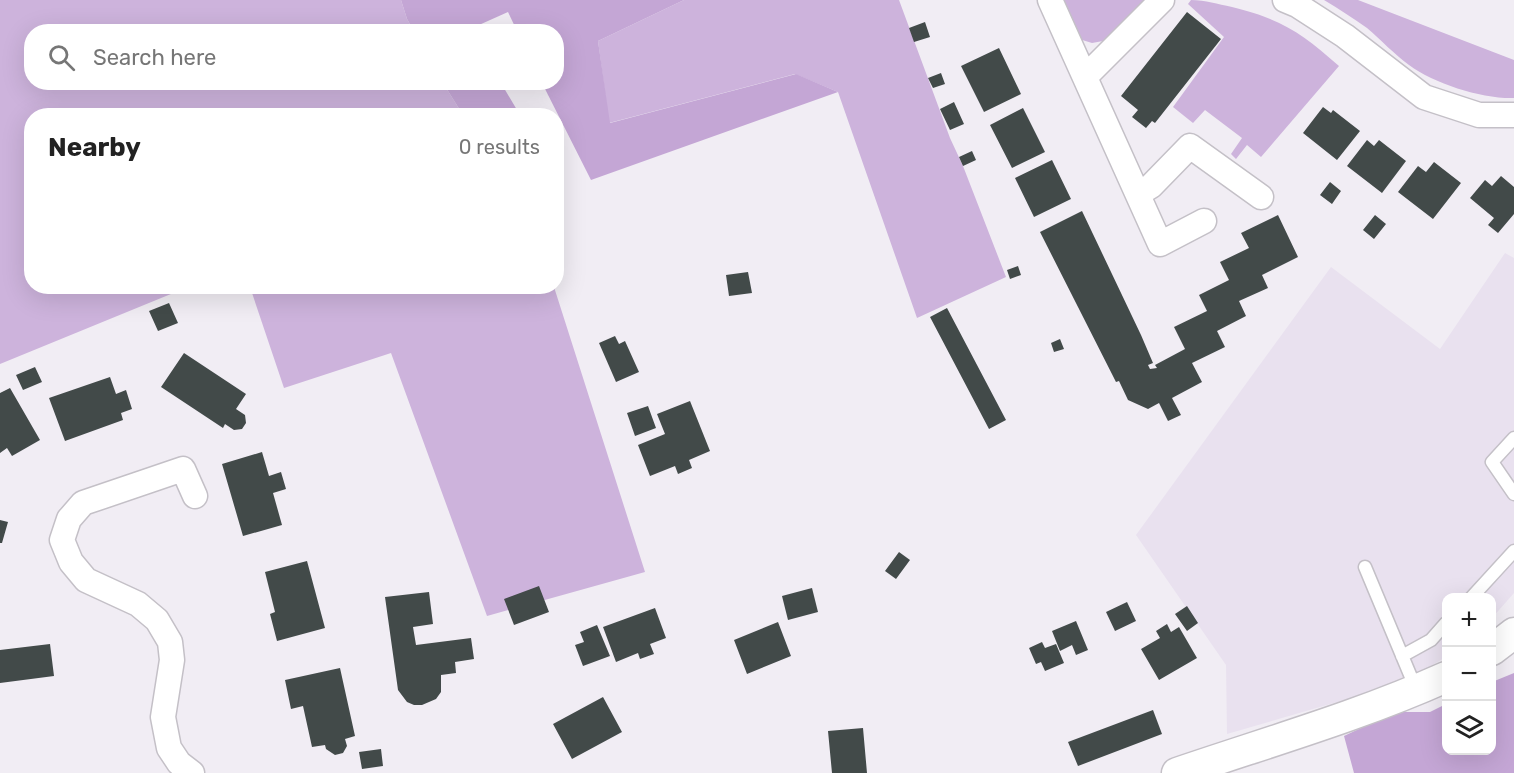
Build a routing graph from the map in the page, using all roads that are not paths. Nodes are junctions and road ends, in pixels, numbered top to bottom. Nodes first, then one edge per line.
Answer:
1 (1050, 0) edge
2 (1162, 0) edge
3 (1285, 0) edge
4 (1086, 76) junction
5 (1514, 115) edge
6 (1138, 194) junction
7 (1261, 197) dead end
8 (1204, 221) dead end
9 (1514, 438) edge
10 (1514, 494) edge
11 (195, 496) dead end
12 (1514, 551) edge
13 (1365, 567) dead end
14 (1475, 593) edge
15 (1442, 628) edge
16 (1514, 633) edge
17 (1495, 647) edge
18 (1402, 657) junction
19 (1442, 679) edge
20 (1416, 691) junction
21 (1193, 770) edge
22 (192, 773) edge

1 - 4 street
2 - 4 street
3 - 5 street
4 - 6 street
6 - 7 street
6 - 8 street
9 - 10 lane
11 - 22 street
12 - 14 lane
13 - 18 lane
15 - 18 lane
16 - 17 street
18 - 20 lane
19 - 20 street
20 - 21 street

